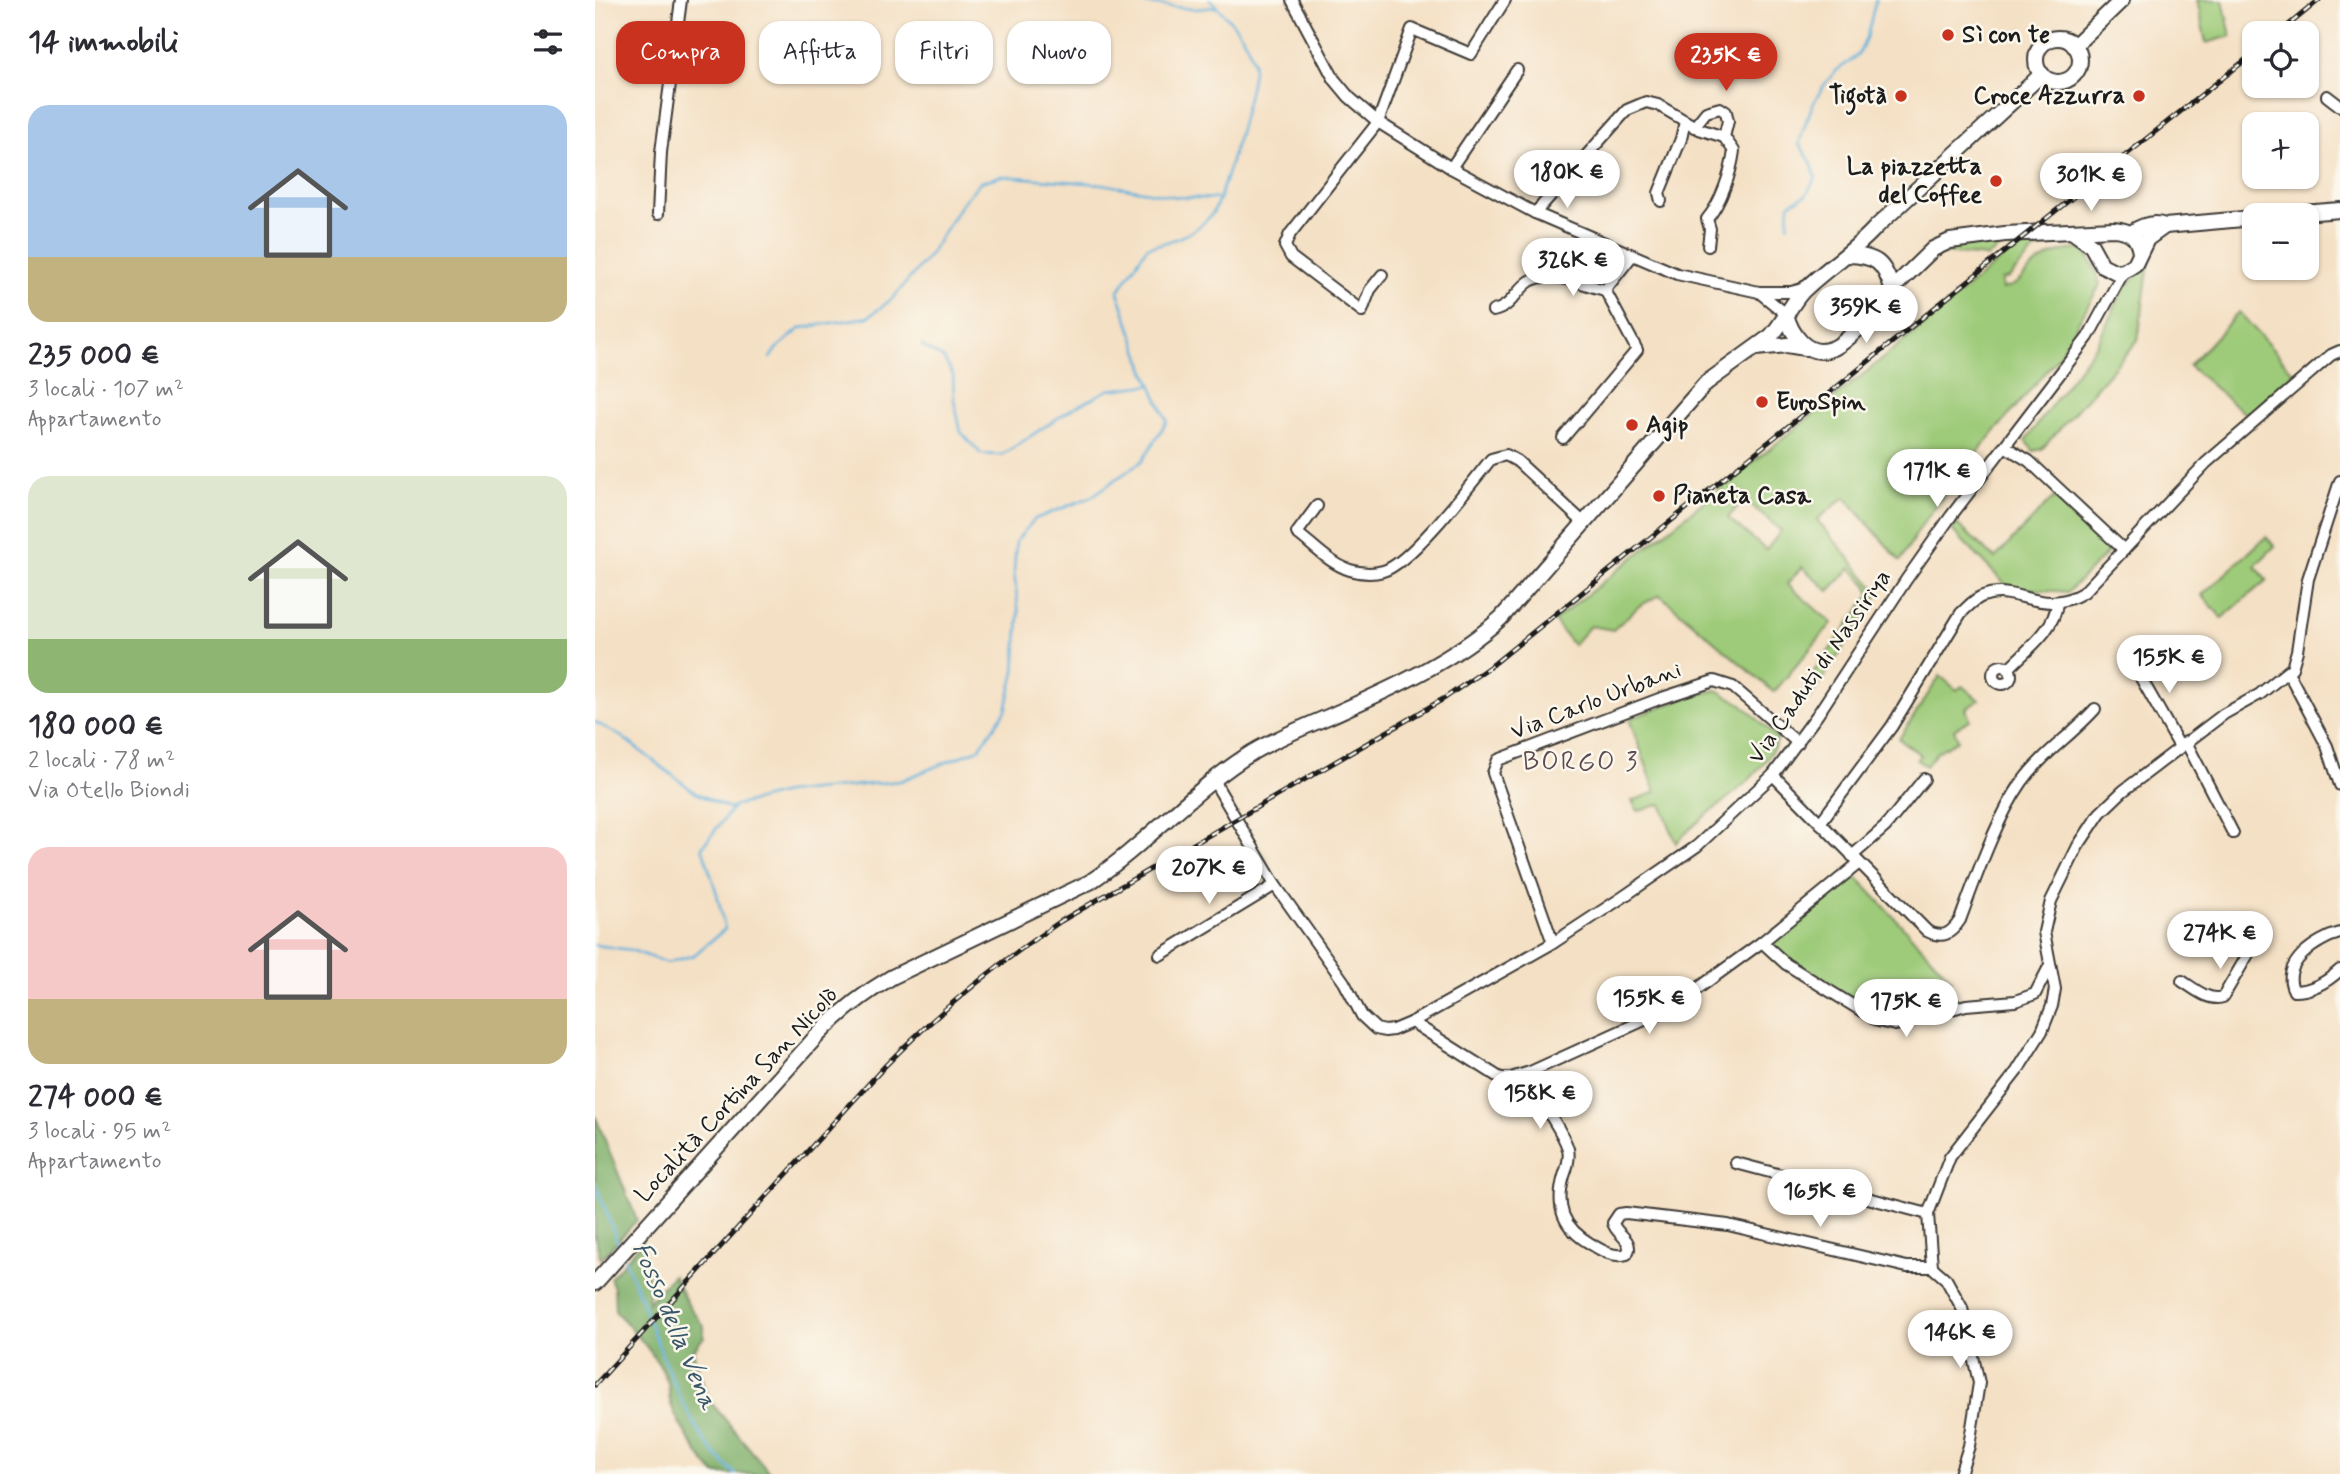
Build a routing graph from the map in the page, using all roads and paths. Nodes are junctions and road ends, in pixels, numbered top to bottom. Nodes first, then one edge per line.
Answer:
1 (681, 0) edge
2 (1292, 0) edge
3 (1505, 0) edge
4 (2122, 0) edge
5 (2074, 46) junction
6 (1517, 70) dead end
7 (2042, 74) junction
8 (2327, 96) dead end
9 (2340, 106) edge
10 (1378, 122) junction
11 (1690, 124) junction
12 (1724, 138) junction
13 (1451, 168) junction
14 (1661, 201) dead end
15 (2340, 210) edge
16 (2319, 212) edge
17 (1535, 213) junction
18 (657, 214) dead end
19 (2242, 219) edge
20 (2165, 226) junction
21 (1876, 227) junction
22 (2110, 230) junction
23 (2073, 232) junction
24 (2131, 233) junction
25 (1708, 246) dead end
26 (2140, 252) junction
27 (1849, 255) junction
28 (1632, 256) junction
29 (2098, 258) junction
30 (1920, 261) junction
31 (1879, 263) junction
32 (2116, 271) junction
33 (1382, 275) dead end
34 (1806, 288) junction
35 (1892, 289) junction
36 (1605, 290) junction
37 (1759, 292) junction
38 (1493, 311) dead end
39 (1786, 314) junction
40 (1755, 349) junction
41 (1811, 349) junction
42 (2340, 351) edge
43 (1563, 438) dead end
44 (2006, 447) junction
45 (2340, 481) edge
46 (1317, 506) dead end
47 (1584, 523) junction
48 (2124, 550) junction
49 (2057, 603) junction
50 (2162, 644) dead end
51 (2008, 669) dead end
52 (2288, 672) junction
53 (2095, 709) dead end
54 (1798, 743) junction
55 (2183, 744) junction
56 (1773, 775) junction
57 (1215, 778) junction
58 (1924, 779) dead end
59 (2340, 785) edge
60 (1820, 823) junction
61 (2233, 833) dead end
62 (1855, 859) junction
63 (1275, 885) junction
64 (2340, 933) edge
65 (1762, 942) junction
66 (1553, 943) junction
67 (2254, 944) dead end
68 (1160, 955) dead end
69 (2050, 965) junction
70 (2340, 970) edge
71 (2182, 981) dead end
72 (1412, 1022) junction
73 (1511, 1078) junction
74 (1736, 1163) dead end
75 (1928, 1214) junction
76 (1932, 1267) junction
77 (595, 1283) edge
78 (1960, 1474) edge

1 - 18 street
2 - 10 street
3 - 10 street
4 - 5 main road
5 - 7 main road
5 - 7 main road
6 - 13 street
7 - 21 main road
8 - 9 street
10 - 13 street
10 - 33 street
11 - 12 street
11 - 12 street
11 - 14 street
11 - 17 street
12 - 25 street
13 - 17 street
15 - 16 main road
17 - 28 street
19 - 20 main road
20 - 24 main road
20 - 26 main road
21 - 27 main road
21 - 31 main road
22 - 23 main road
22 - 24 main road
22 - 29 main road
23 - 29 main road
23 - 30 main road
24 - 26 main road
26 - 32 main road
27 - 31 main road
27 - 34 main road
28 - 36 street
28 - 37 street
29 - 32 main road
30 - 31 main road
30 - 35 main road
31 - 35 main road
32 - 44 street, Via Caduti di Nassiriya
34 - 37 street
34 - 39 main road
35 - 41 main road
36 - 38 street
36 - 43 street
37 - 39 street
39 - 40 main road, Località Cortina San Nicolò
39 - 41 main road
40 - 41 main road, Località Cortina San Nicolò
40 - 47 main road, Località Cortina San Nicolò
42 - 48 street
44 - 48 street
44 - 54 street, Via Caduti di Nassiriya
45 - 52 street
46 - 47 street
47 - 57 main road, Località Cortina San Nicolò
48 - 49 street
49 - 51 street
49 - 60 street
50 - 55 street
52 - 55 street
52 - 59 street
53 - 62 street
54 - 56 street, Via Caduti di Nassiriya
54 - 66 street, Via Carlo Urbani
55 - 61 street
55 - 69 street
56 - 60 street
56 - 66 street, Via Caduti di Nassiriya
57 - 63 street, Via Caduti di Nassiriya
57 - 77 main road, Località Cortina San Nicolò
58 - 62 street
60 - 62 street
62 - 65 street
63 - 68 street
63 - 72 street, Via Caduti di Nassiriya
64 - 70 street
65 - 69 street
65 - 73 street
66 - 72 street, Via Caduti di Nassiriya
67 - 71 street
69 - 75 street
72 - 73 street
73 - 76 street
74 - 75 street
75 - 76 street
76 - 78 street

